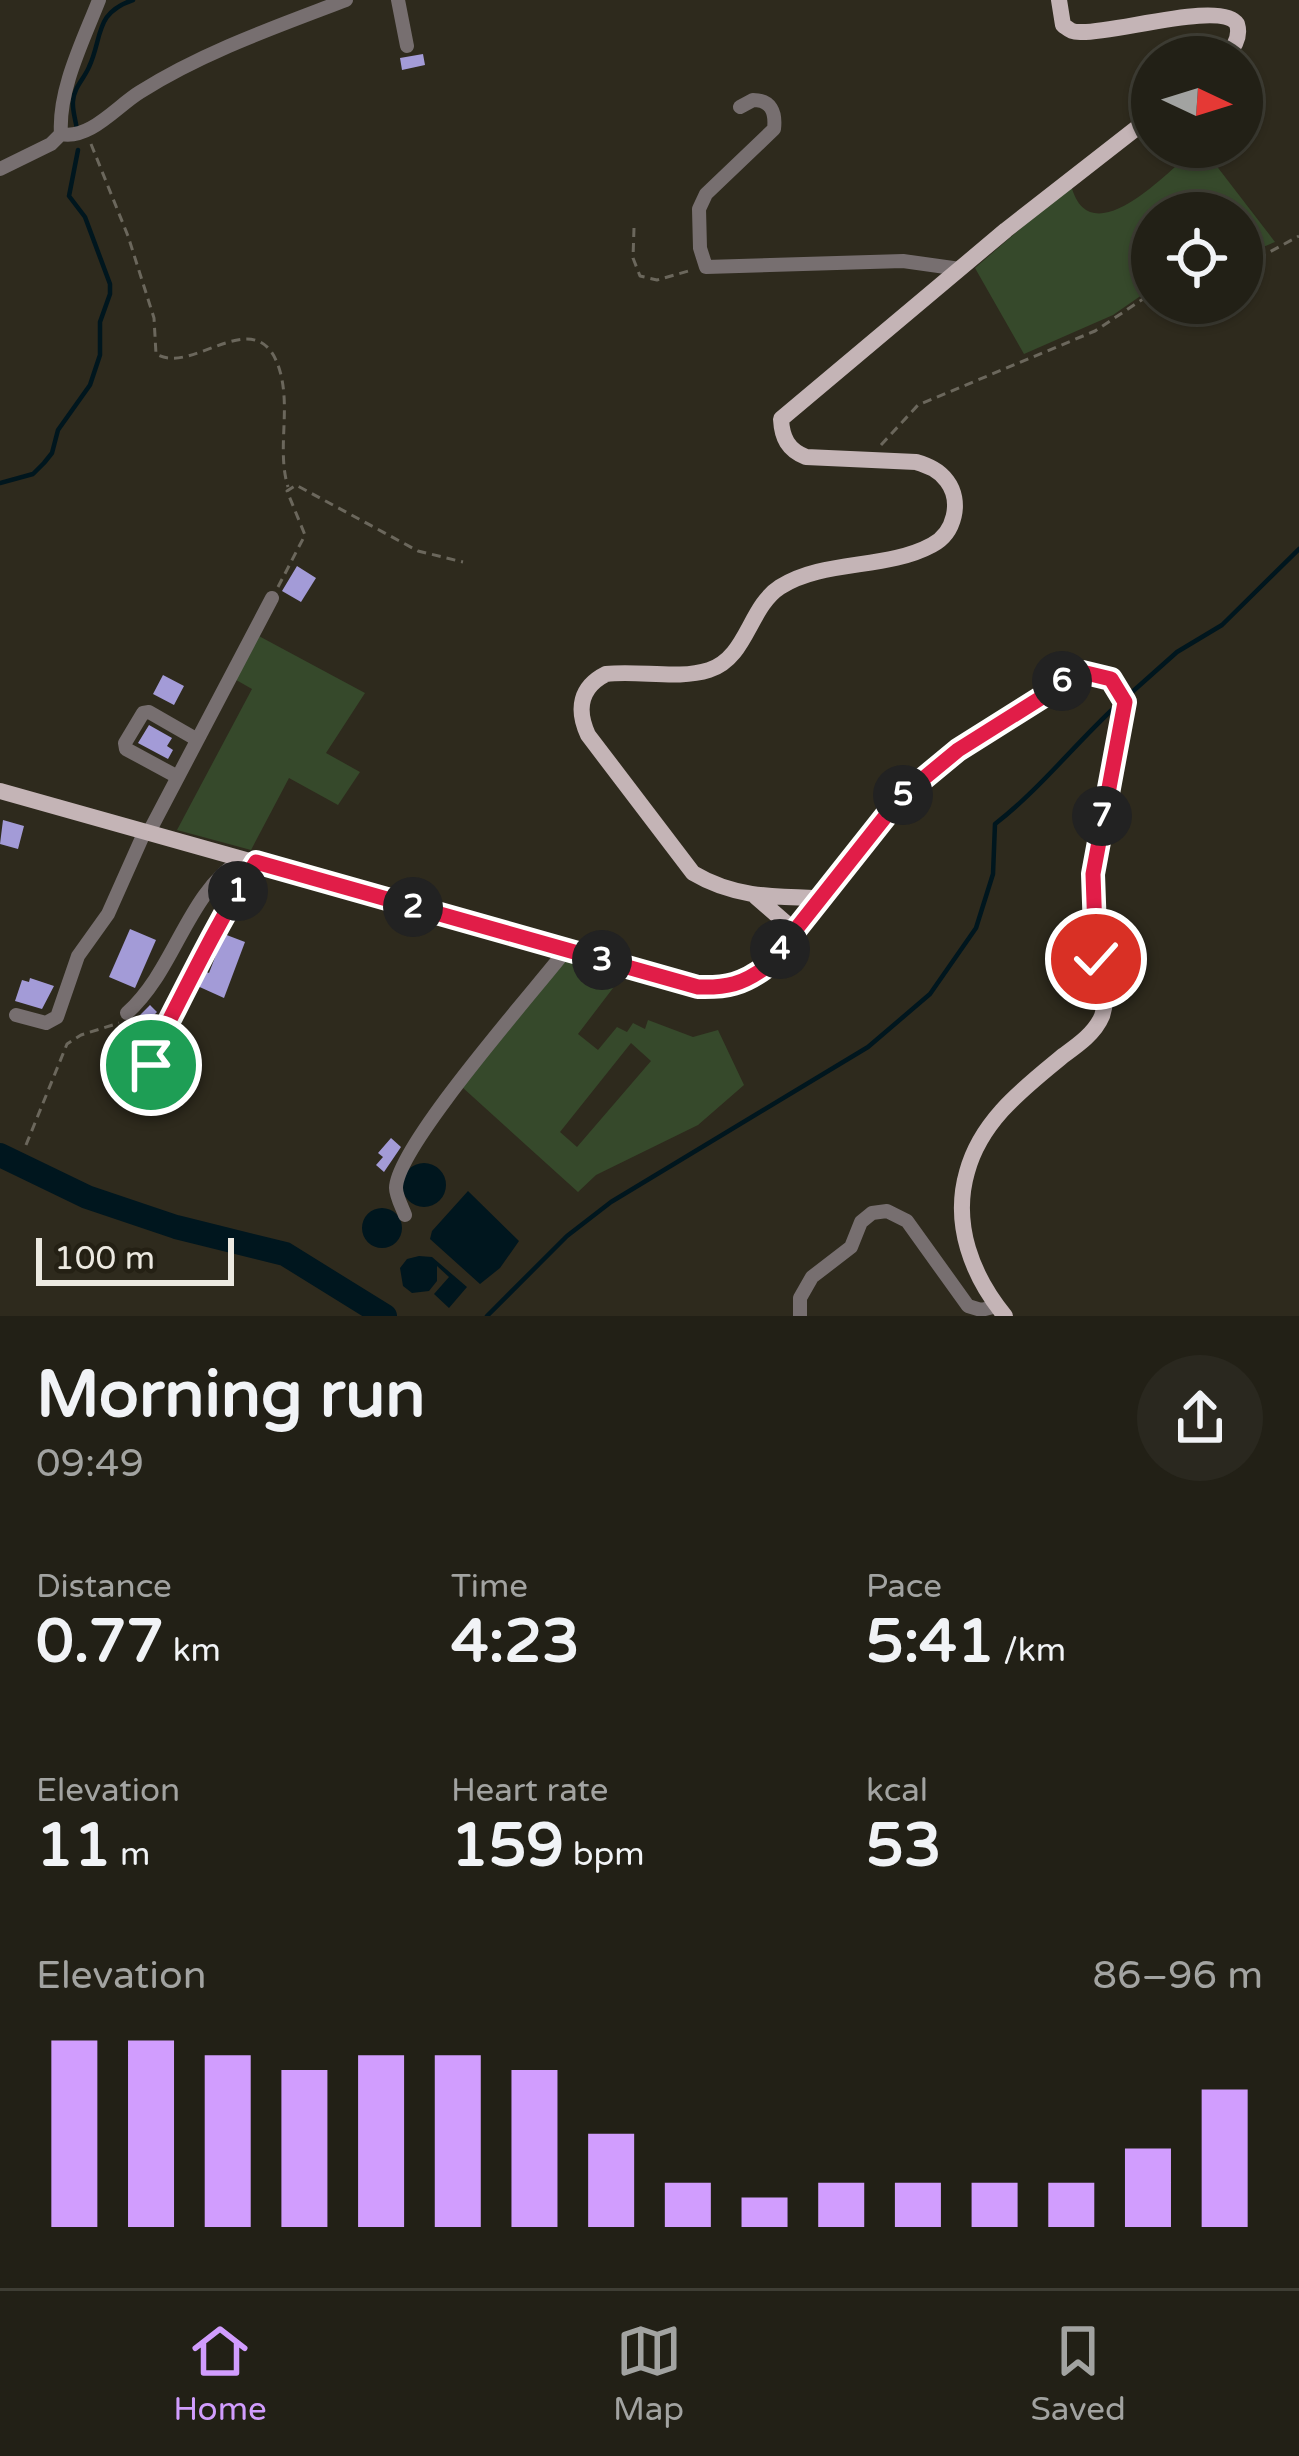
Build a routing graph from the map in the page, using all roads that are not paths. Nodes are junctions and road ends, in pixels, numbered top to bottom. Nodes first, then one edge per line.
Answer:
1 (99, 0) edge
2 (346, 0) edge
3 (398, 0) edge
4 (1059, 0) edge
5 (1237, 36) edge
6 (407, 46) dead end
7 (740, 107) dead end
8 (1131, 133) edge
9 (61, 134) junction
10 (0, 169) edge
11 (960, 268) junction
12 (272, 598) road end
13 (196, 739) junction
14 (176, 776) junction
15 (0, 791) edge
16 (147, 832) junction
17 (249, 861) junction
18 (755, 896) junction
19 (818, 898) junction
20 (216, 926) road end
21 (794, 930) junction
22 (566, 950) junction
23 (128, 1013) road end
24 (16, 1015) dead end
25 (405, 1215) dead end
26 (1001, 1311) edge
27 (800, 1316) edge

1 - 9 street
2 - 9 street
3 - 6 street
4 - 5 main road
7 - 11 street
8 - 11 main road
9 - 10 street
11 - 18 main road
12 - 13 street
13 - 14 street
13 - 14 street
14 - 16 street
15 - 16 main road
16 - 17 main road
16 - 24 street
17 - 20 street
17 - 22 main road
17 - 23 street
18 - 19 main road
18 - 21 main road
19 - 21 main road
19 - 26 main road
21 - 22 main road
22 - 25 street
26 - 27 street

